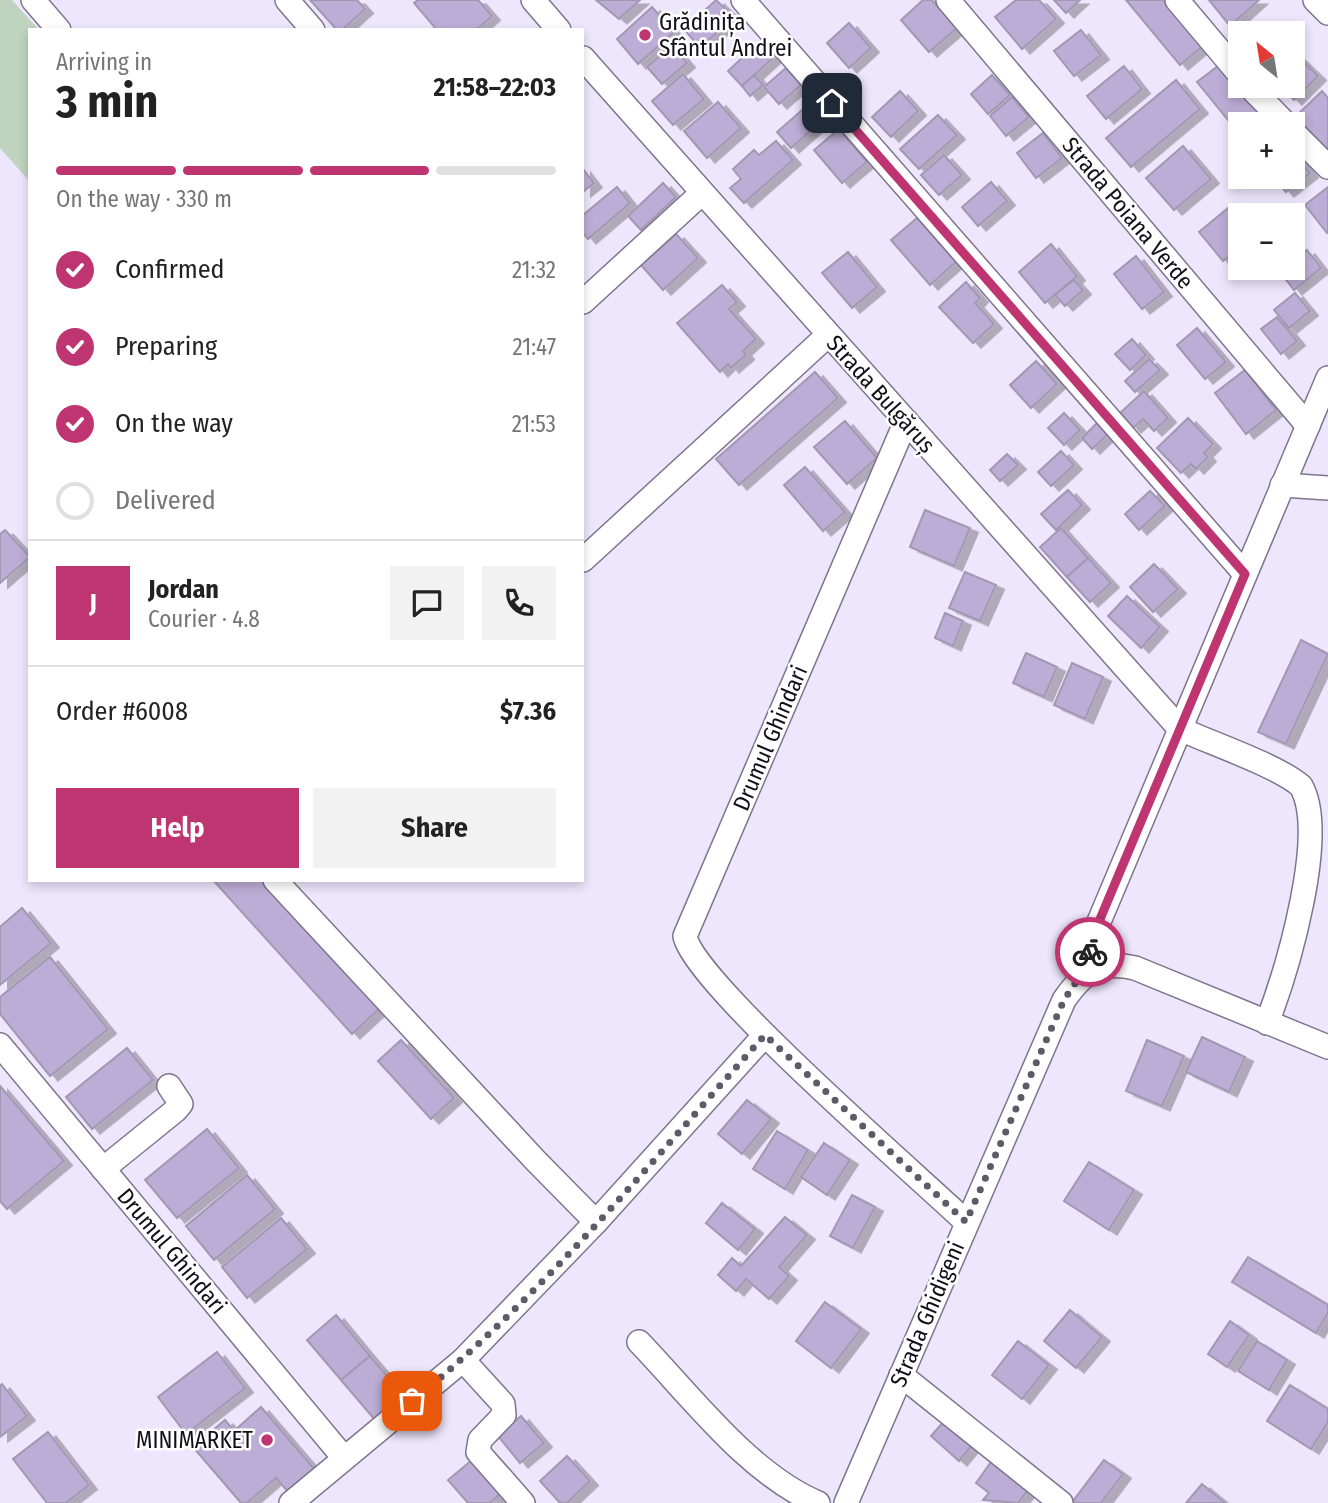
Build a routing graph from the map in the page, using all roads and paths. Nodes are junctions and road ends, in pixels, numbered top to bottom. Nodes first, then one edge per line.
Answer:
1 (33, 0) edge
2 (287, 0) edge
3 (533, 0) edge
4 (743, 0) edge
5 (948, 0) edge
6 (1177, 0) edge
7 (1315, 0) edge
8 (1328, 13) edge
9 (57, 28) edge
10 (311, 28) edge
11 (557, 28) edge
12 (584, 59) edge
13 (1228, 61) edge
14 (1261, 98) edge
15 (1274, 112) edge
16 (1305, 144) edge
17 (1328, 167) edge
18 (702, 193) junction
19 (584, 301) edge
20 (828, 335) junction
21 (1328, 378) edge
22 (906, 421) junction
23 (1308, 426) junction
24 (1282, 485) junction
25 (1328, 488) edge
26 (584, 559) edge
27 (1245, 574) junction
28 (1180, 729) junction
29 (277, 882) edge
30 (1089, 973) junction
31 (1267, 1023) junction
32 (765, 1035) junction
33 (0, 1045) edge
34 (1328, 1047) edge
35 (169, 1086) dead end
36 (103, 1169) junction
37 (596, 1222) junction
38 (966, 1222) junction
39 (639, 1342) dead end
40 (463, 1360) junction
41 (901, 1376) junction
42 (344, 1458) junction
43 (301, 1500) edge
44 (523, 1503) edge
45 (818, 1503) edge
46 (846, 1503) edge
47 (1061, 1503) edge

1 - 9 street
2 - 10 street
3 - 11 street
4 - 27 street
5 - 23 street, Strada Poiana Verde
6 - 13 street
7 - 8 street
12 - 18 street, Strada Bulgăruș
14 - 15 street
16 - 17 street
18 - 19 street
18 - 20 street, Strada Bulgăruș
20 - 22 street, Strada Bulgăruș
20 - 26 street
21 - 23 street
22 - 28 street, Strada Bulgăruș
22 - 32 street, Drumul Ghindari
23 - 24 street
24 - 25 street
24 - 27 street
27 - 28 street
28 - 30 street
28 - 31 street
29 - 37 street
30 - 31 street
30 - 38 street, Strada Ghidigeni
31 - 34 street
32 - 37 street
32 - 38 street, Drumul Ghindari
33 - 36 street, Drumul Ghindari
35 - 36 street
36 - 42 street, Drumul Ghindari
37 - 40 street
38 - 41 street, Strada Ghidigeni
39 - 45 street
40 - 42 street
40 - 44 street
41 - 46 street, Strada Ghidigeni
41 - 47 street
42 - 43 street

